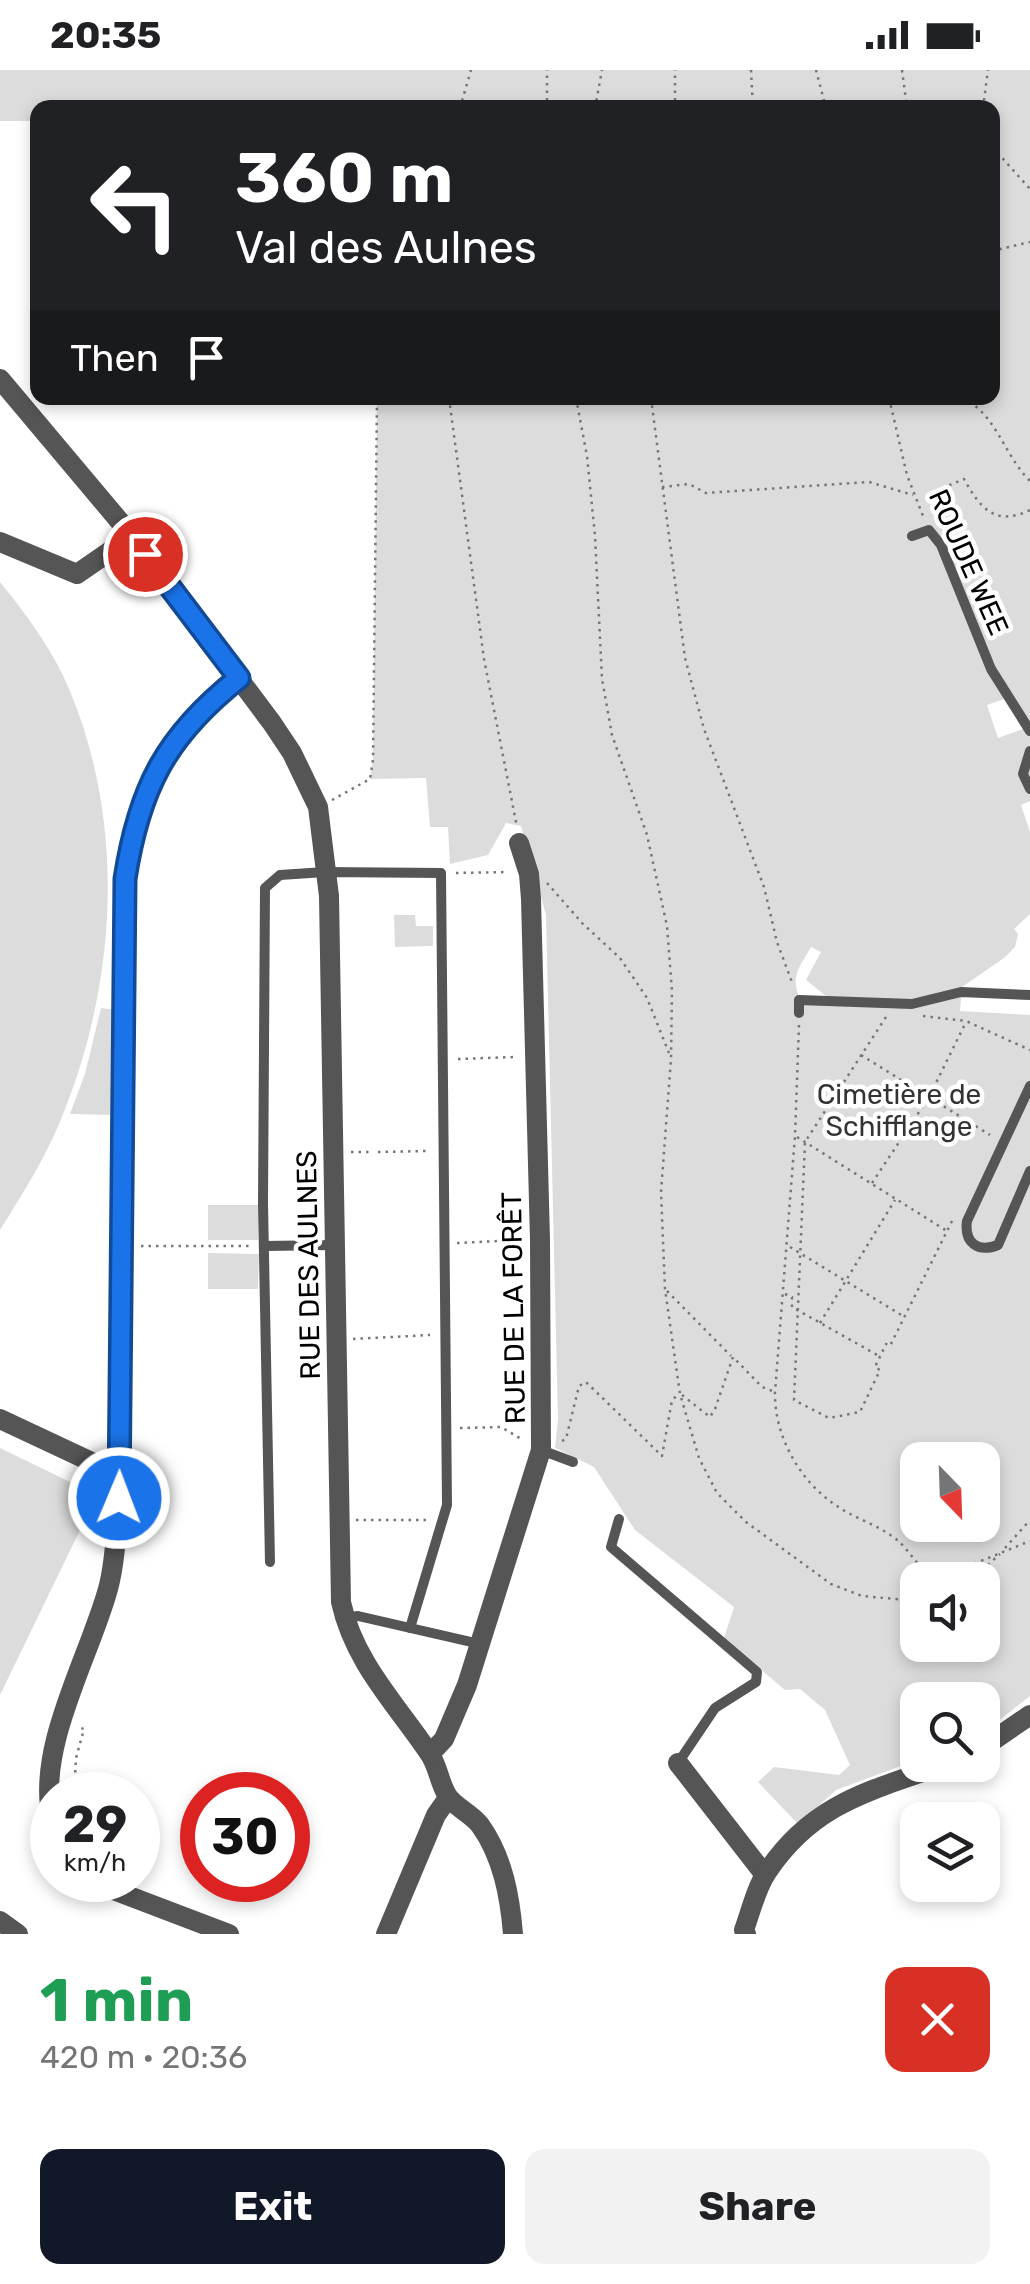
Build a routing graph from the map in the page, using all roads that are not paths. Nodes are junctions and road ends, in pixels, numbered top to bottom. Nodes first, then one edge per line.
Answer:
1 (0, 379) edge
2 (132, 536) junction
3 (912, 536) dead end
4 (0, 542) edge
5 (239, 678) junction
6 (1030, 730) edge
7 (1030, 751) edge
8 (1030, 789) edge
9 (518, 843) road end
10 (325, 872) junction
11 (1030, 995) edge
12 (799, 1013) road end
13 (1030, 1086) edge
14 (1030, 1171) edge
15 (335, 1245) junction
16 (264, 1246) junction
17 (0, 1419) edge
18 (541, 1450) junction
19 (573, 1462) dead end
20 (119, 1463) junction
21 (619, 1519) dead end
22 (270, 1562) dead end
23 (344, 1618) junction
24 (410, 1628) junction
25 (480, 1644) junction
26 (1030, 1715) edge
27 (1000, 1736) edge
28 (430, 1754) junction
29 (678, 1763) joint
30 (49, 1772) edge
31 (900, 1780) edge
32 (448, 1798) junction
33 (765, 1875) junction
34 (139, 1902) edge
35 (0, 1921) edge
36 (188, 1927) edge
37 (743, 1933) edge
38 (18, 1934) edge
39 (229, 1934) edge
40 (386, 1934) edge
41 (512, 1934) edge

1 - 2 street, RUE DES AULNES
2 - 4 street
2 - 5 street, RUE DES AULNES
3 - 6 lane, ROUDE WEE
5 - 10 street, RUE DES AULNES
5 - 20 street
7 - 8 lane
9 - 18 street, RUE DE LA FORÊT
10 - 15 street, RUE DES AULNES
10 - 16 lane
10 - 24 lane
11 - 12 lane
13 - 14 lane
15 - 16 lane
15 - 23 street, RUE DES AULNES
16 - 22 lane
17 - 20 street
18 - 19 lane
18 - 25 street, RUE DE LA FORÊT
20 - 30 street
21 - 29 lane
23 - 24 lane
23 - 28 street, RUE DES AULNES
24 - 25 lane
25 - 28 street, RUE DE LA FORÊT
26 - 27 street
28 - 32 street, RUE DES AULNES
29 - 33 street
31 - 33 street
32 - 40 street
32 - 41 street
33 - 37 street
34 - 36 street
35 - 38 street
36 - 39 street

